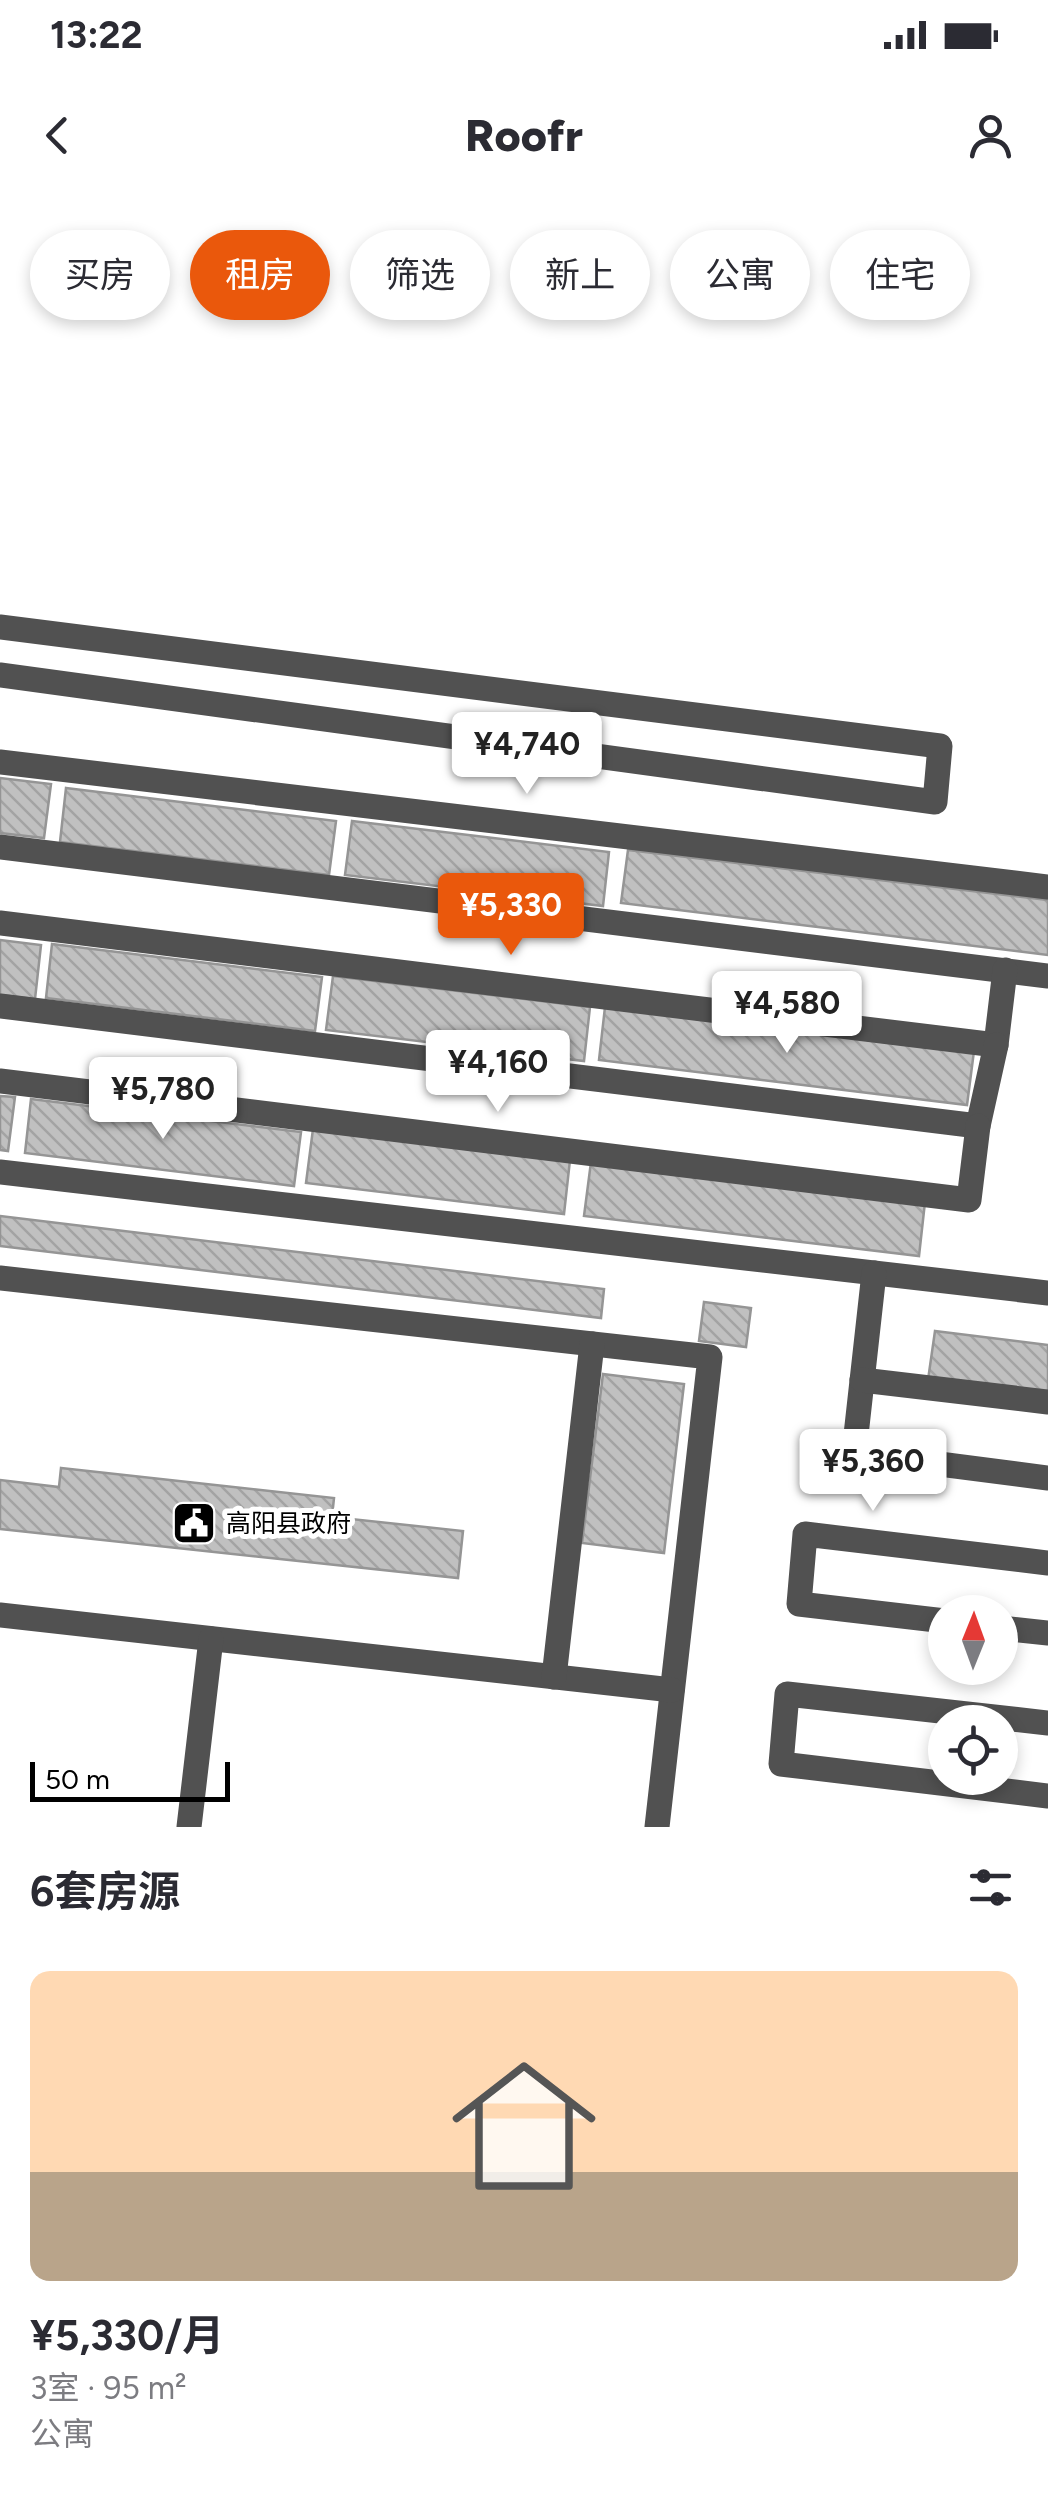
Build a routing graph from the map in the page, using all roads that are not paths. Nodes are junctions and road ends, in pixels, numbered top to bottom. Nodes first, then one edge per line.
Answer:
1 (0, 627) edge
2 (0, 675) edge
3 (0, 762) edge
4 (0, 847) edge
5 (1048, 887) edge
6 (0, 922) edge
7 (1005, 970) junction
8 (1048, 976) edge
9 (0, 1006) edge
10 (996, 1045) junction
11 (0, 1081) edge
12 (978, 1126) junction
13 (0, 1172) edge
14 (874, 1272) junction
15 (0, 1278) edge
16 (1048, 1292) edge
17 (592, 1344) junction
18 (862, 1380) junction
19 (1048, 1402) edge
20 (1048, 1478) edge
21 (1048, 1563) edge
22 (0, 1615) edge
23 (928, 1619) edge
24 (1018, 1630) edge
25 (1048, 1634) edge
26 (210, 1638) junction
27 (554, 1677) junction
28 (672, 1690) junction
29 (1048, 1723) edge
30 (1048, 1796) edge
31 (189, 1827) edge
32 (656, 1827) edge

1 - 2 street
3 - 5 street
4 - 7 street
6 - 10 street
7 - 8 street
7 - 10 street
9 - 12 street
10 - 12 street
11 - 12 street
13 - 14 street
14 - 16 street
14 - 18 street
15 - 17 street
17 - 27 street
17 - 28 street
18 - 19 street
18 - 20 street
21 - 23 street
22 - 26 street
24 - 25 street
26 - 27 street
26 - 31 street
27 - 28 street
28 - 32 street
29 - 30 street

